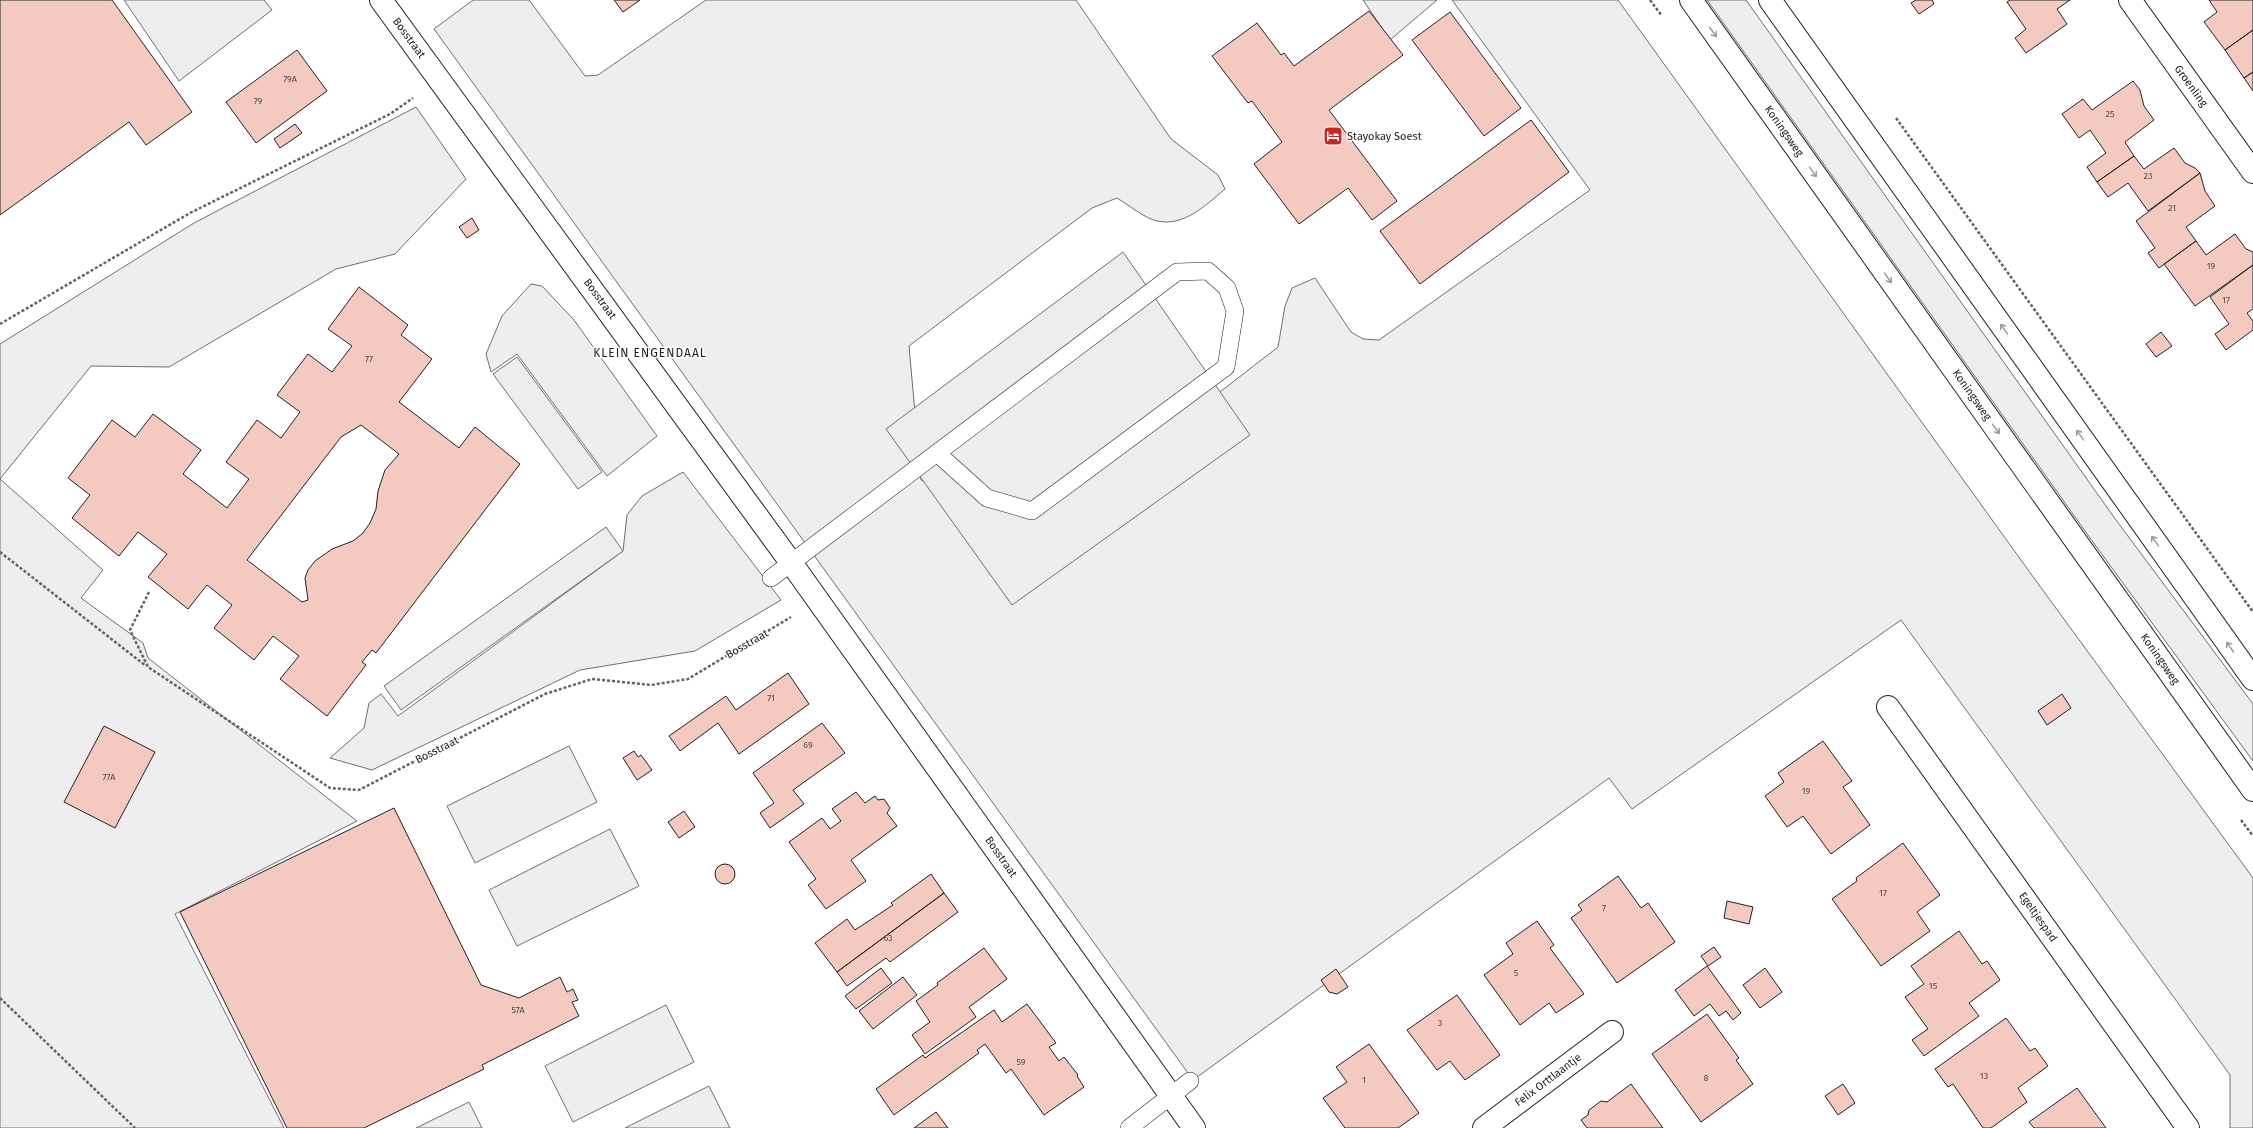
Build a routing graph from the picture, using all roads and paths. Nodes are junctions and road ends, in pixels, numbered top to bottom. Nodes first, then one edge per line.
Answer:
1 (381, 0) edge
2 (1690, 0) edge
3 (1770, 0) edge
4 (2130, 0) edge
5 (439, 80) junction
6 (1894, 116) dead end
7 (2253, 172) edge
8 (0, 324) edge
9 (938, 453) junction
10 (0, 552) edge
11 (792, 564) junction
12 (771, 578) dead end
13 (149, 592) dead end
14 (817, 599) junction
15 (2253, 612) edge
16 (148, 668) junction
17 (2253, 678) edge
18 (1888, 707) dead end
19 (2253, 790) edge
20 (0, 998) edge
21 (1612, 1032) dead end
22 (1190, 1081) dead end
23 (1170, 1095) junction
24 (135, 1128) edge
25 (1129, 1128) edge
26 (1194, 1128) edge
27 (1484, 1128) edge
28 (2188, 1128) edge

1 - 5 street, Bosstraat
2 -> 19 street, Koningsweg
17 -> 3 street
4 - 7 street, Groenling
5 - 8 path
5 - 11 street, Bosstraat
6 - 15 path
9 - 9 lane
9 - 11 lane
10 - 16 path, Bosstraat
11 - 12 lane
11 - 14 street, Bosstraat
13 - 16 path
14 - 16 path, Bosstraat
14 - 23 street, Bosstraat
18 - 28 street, Egeltjespad
20 - 24 path
21 - 27 street, Felix Orttlaantje
22 - 23 lane
23 - 25 lane
23 - 26 street, Bosstraat

